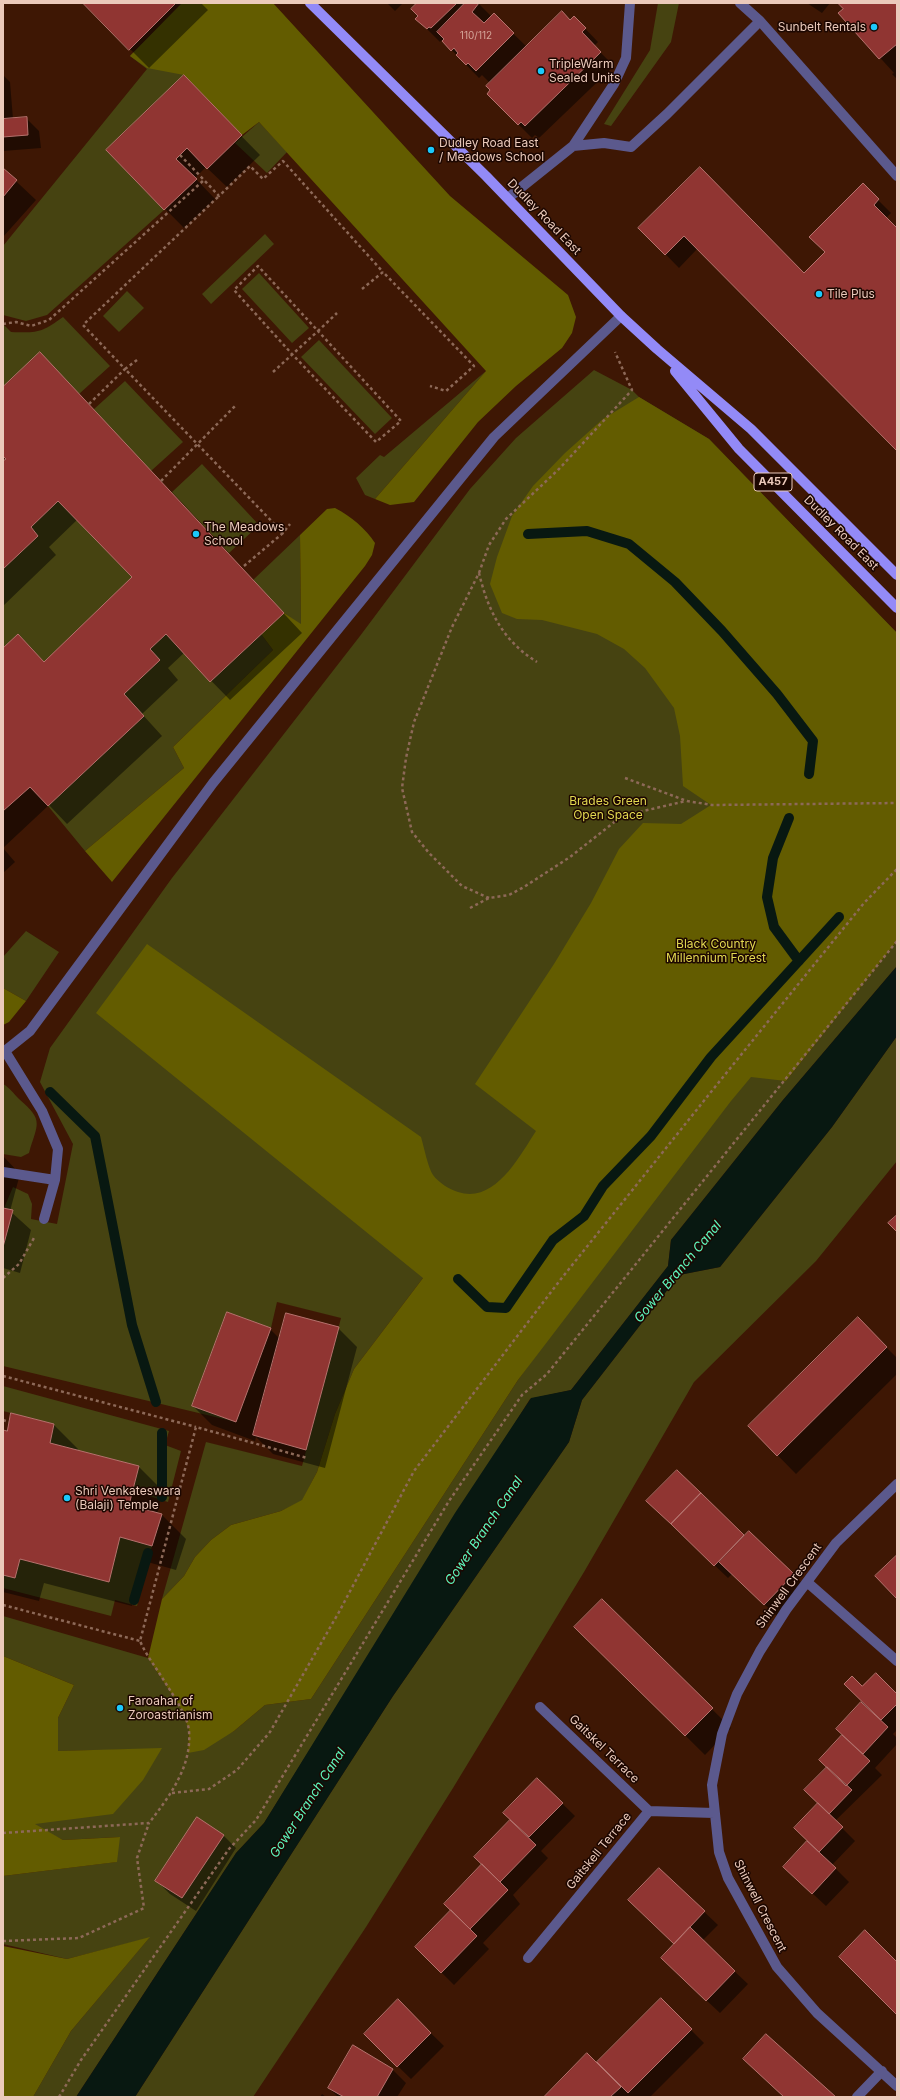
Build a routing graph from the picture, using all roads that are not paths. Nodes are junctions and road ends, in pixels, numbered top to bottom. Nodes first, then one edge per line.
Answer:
1 (310, 3) edge
2 (630, 3) edge
3 (740, 3) edge
4 (760, 21) junction
5 (573, 146) junction
6 (897, 176) edge
7 (508, 198) junction
8 (622, 316) junction
9 (657, 349) junction
10 (897, 575) edge
11 (897, 608) edge
12 (4, 1052) edge
13 (3, 1172) edge
14 (55, 1180) junction
15 (44, 1220) road end
16 (897, 1484) edge
17 (807, 1582) junction
18 (897, 1661) edge
19 (540, 1706) dead end
20 (649, 1811) junction
21 (714, 1813) junction
22 (528, 1958) dead end
23 (882, 2071) junction
24 (897, 2086) edge
25 (857, 2097) edge

1 - 7 main road, Dudley Road East / A457
2 - 5 street
3 - 4 street
4 - 5 street
4 - 6 street
5 - 7 street
7 - 8 main road, Dudley Road East / A457
8 - 9 main road, Dudley Road East / A457
8 - 12 street
9 - 10 main road, Dudley Road East / A457
9 - 11 main road, Dudley Road East / A457
12 - 14 street
13 - 14 street
14 - 15 street
16 - 17 street, Shinwell Crescent
17 - 18 street
17 - 21 street, Shinwell Crescent
19 - 20 street, Gaitskel Terrace
20 - 21 street, Gaitskell Terrace
20 - 22 street, Gaitskell Terrace
21 - 23 street, Shinwell Crescent
23 - 24 street, Shinwell Crescent
23 - 25 street

